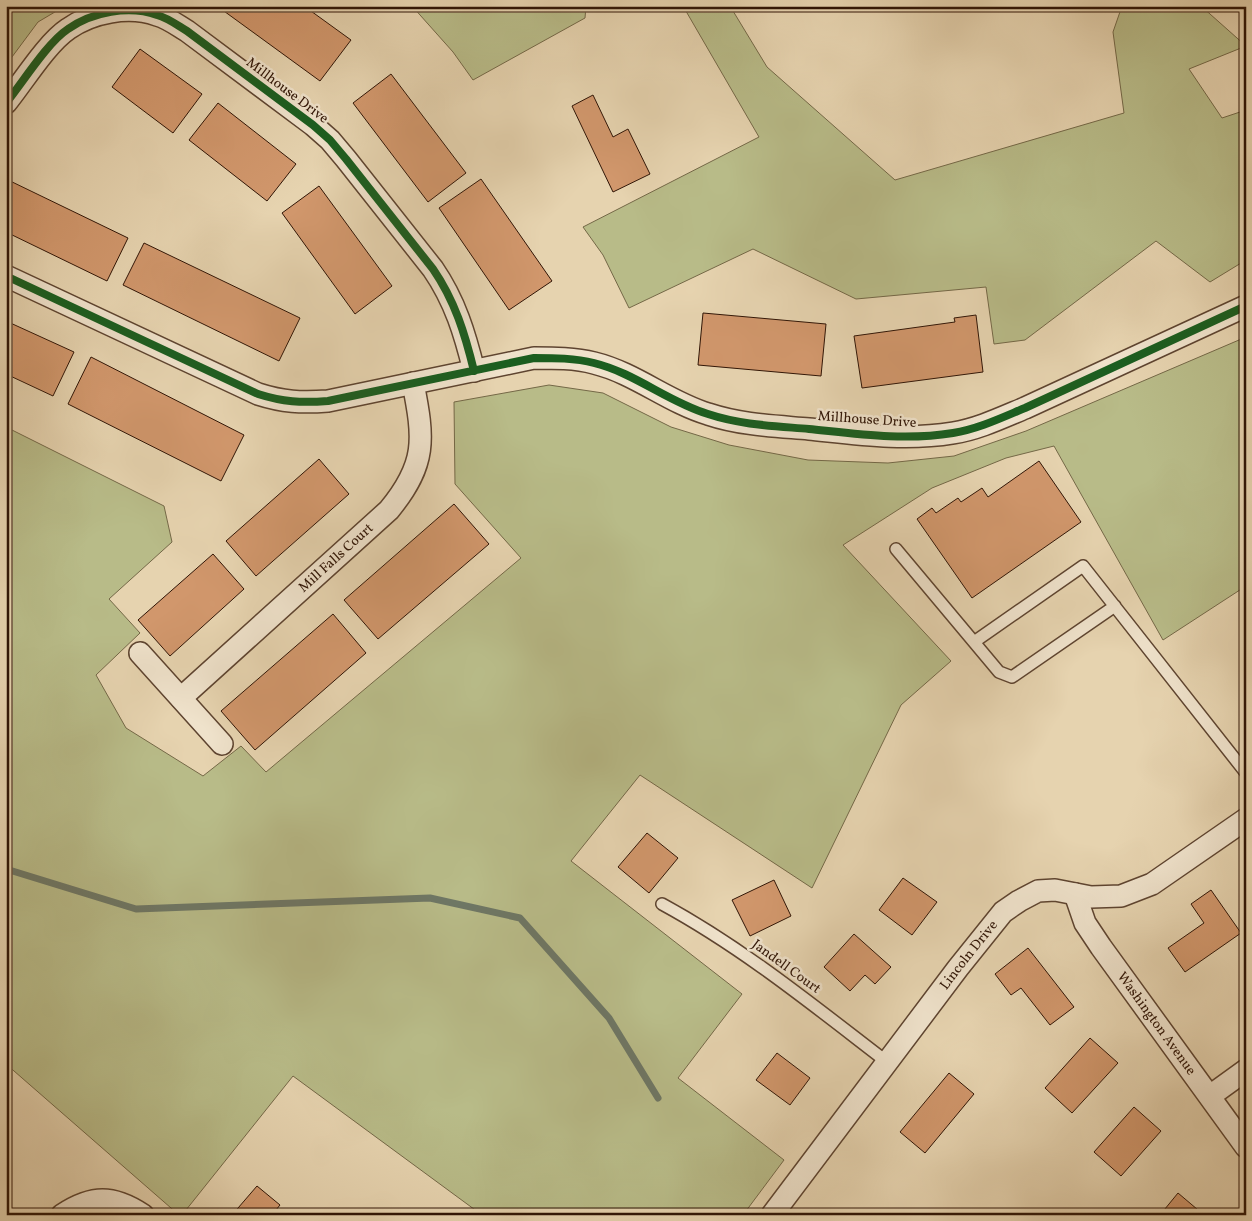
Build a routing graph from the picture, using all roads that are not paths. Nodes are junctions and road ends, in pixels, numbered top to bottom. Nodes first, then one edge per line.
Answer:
1 (6, 103) edge
2 (6, 276) edge
3 (1246, 306) edge
4 (474, 371) junction
5 (413, 383) junction
6 (896, 548) dead end
7 (1115, 606) junction
8 (974, 642) junction
9 (140, 653) dead end
10 (181, 698) junction
11 (222, 744) dead end
12 (1246, 773) edge
13 (1246, 819) edge
14 (1075, 894) junction
15 (662, 904) dead end
16 (887, 1062) junction
17 (1246, 1070) edge
18 (1210, 1096) junction
19 (1246, 1147) edge
20 (62, 1215) edge
21 (143, 1215) edge
22 (772, 1215) edge

1 - 4 street, Millhouse Drive
2 - 5 street, Millhouse Drive
3 - 4 street, Millhouse Drive
4 - 5 street, Millhouse Drive
5 - 10 street, Mill Falls Court
6 - 8 lane
7 - 8 lane
7 - 8 lane
7 - 12 lane
9 - 10 street
10 - 11 street
13 - 14 street, Lincoln Drive
14 - 16 street, Lincoln Drive
14 - 18 street, Washington Avenue
15 - 16 lane, Jandell Court
16 - 22 street, Lincoln Drive
17 - 18 street
18 - 19 street, Washington Avenue
20 - 21 street

